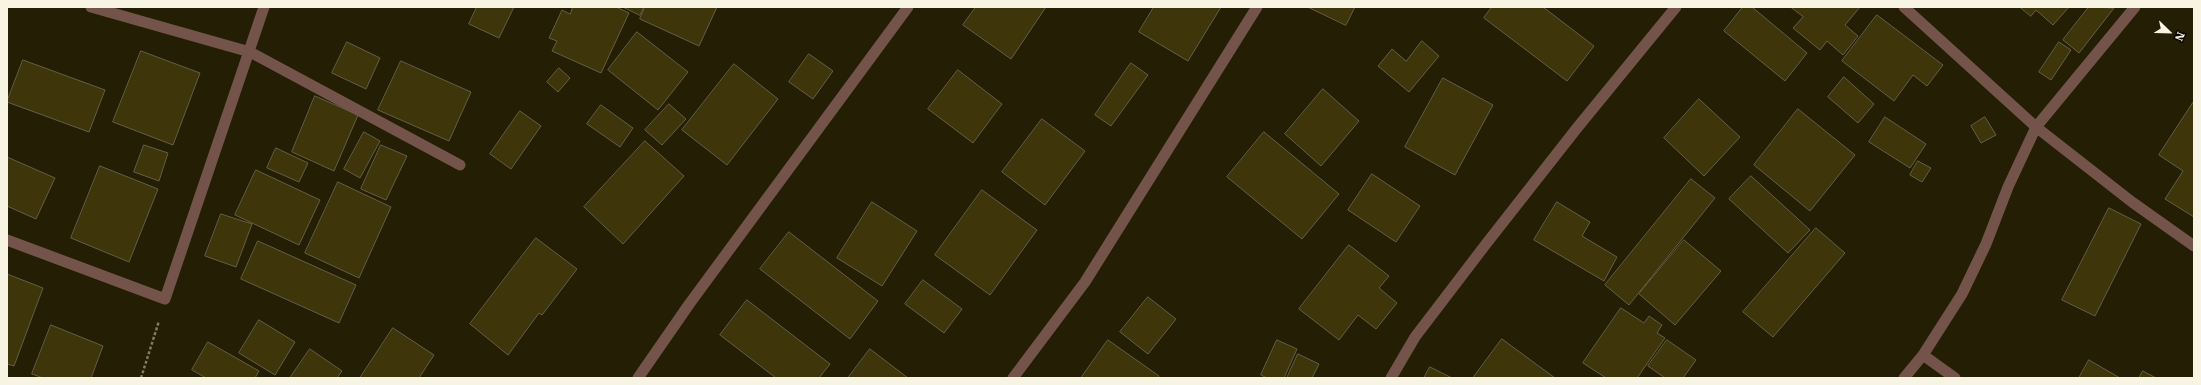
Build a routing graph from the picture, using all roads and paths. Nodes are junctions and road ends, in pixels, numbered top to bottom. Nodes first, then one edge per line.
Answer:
1 (91, 7) edge
2 (264, 7) edge
3 (908, 7) edge
4 (1257, 7) edge
5 (1676, 7) edge
6 (1904, 7) edge
7 (2135, 7) edge
8 (250, 52) junction
9 (2036, 127) junction
10 (460, 165) dead end
11 (7, 240) edge
12 (2194, 246) edge
13 (165, 299) junction
14 (1923, 355) junction
15 (141, 378) edge
16 (638, 378) edge
17 (1014, 378) edge
18 (1391, 378) edge
19 (1904, 378) edge
20 (1955, 378) edge

1 - 8 street
2 - 8 street
3 - 16 street
4 - 17 street
5 - 18 street
6 - 9 street
7 - 9 street
8 - 10 street
8 - 13 street
9 - 12 street
9 - 14 street
11 - 13 street
13 - 15 path
14 - 19 street
14 - 20 street

